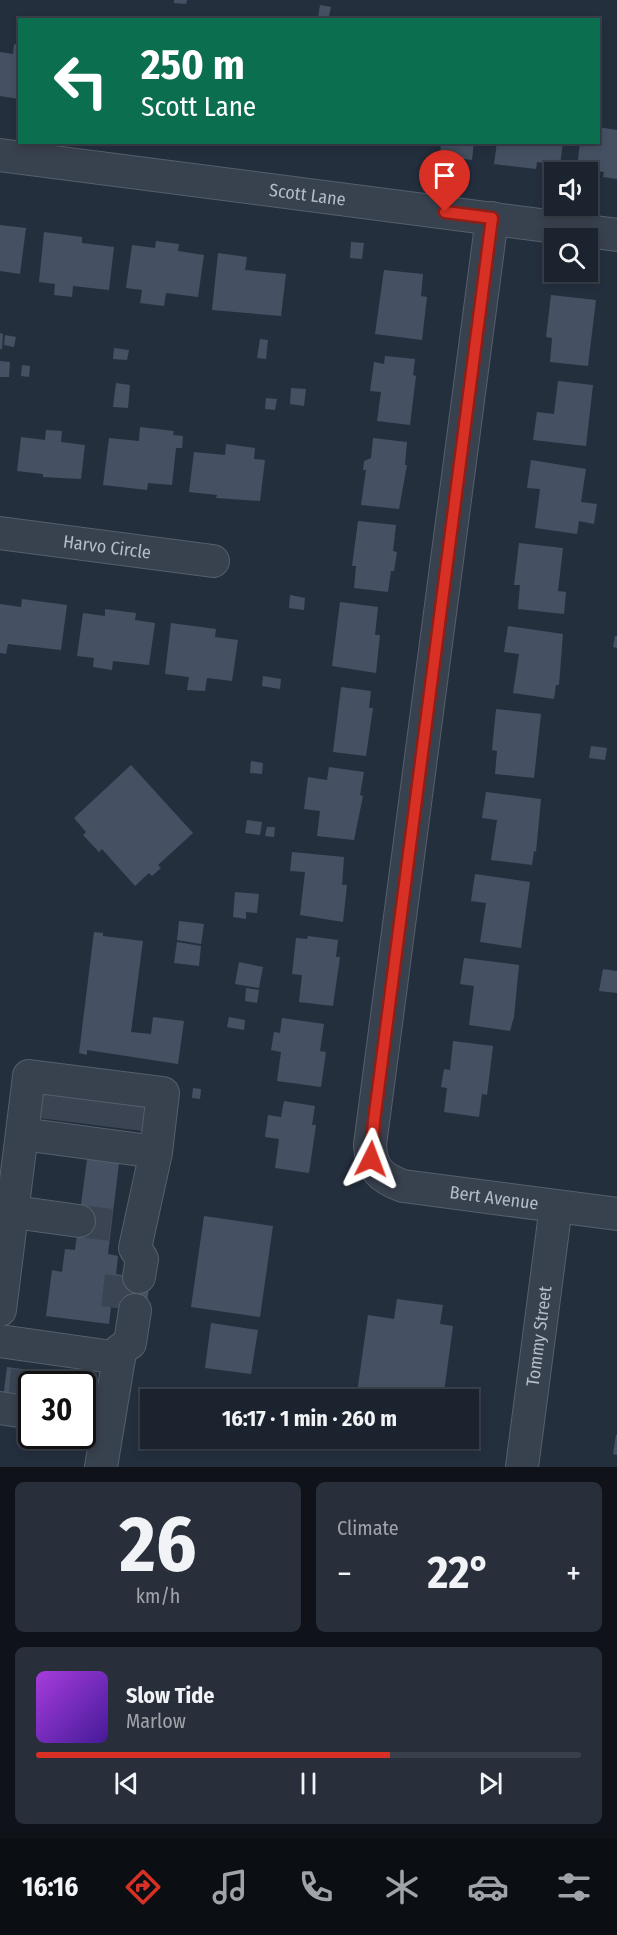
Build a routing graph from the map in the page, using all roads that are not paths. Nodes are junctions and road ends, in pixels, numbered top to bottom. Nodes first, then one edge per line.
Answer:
1 (0, 155) edge
2 (492, 218) junction
3 (617, 235) edge
4 (0, 533) edge
5 (213, 561) dead end
6 (13, 1100) edge
7 (101, 1116) junction
8 (22, 1134) junction
9 (556, 1206) junction
10 (6, 1210) edge
11 (617, 1214) edge
12 (79, 1221) tunnel mouth
13 (129, 1251) tunnel mouth
14 (126, 1309) tunnel mouth
15 (0, 1310) edge
16 (19, 1352) edge
17 (120, 1354) junction
18 (96, 1422) edge
19 (101, 1467) edge
20 (522, 1467) edge

1 - 2 street, Scott Lane
2 - 3 street, Scott Lane
2 - 9 street, Bert Avenue
4 - 5 street, Harvo Circle
6 - 7 street
6 - 8 street
7 - 8 street
7 - 13 street
8 - 10 street
9 - 11 street, Bert Avenue
9 - 20 street, Tommy Street
10 - 12 street
10 - 15 street
14 - 17 street
16 - 17 street
17 - 18 street
18 - 19 street

